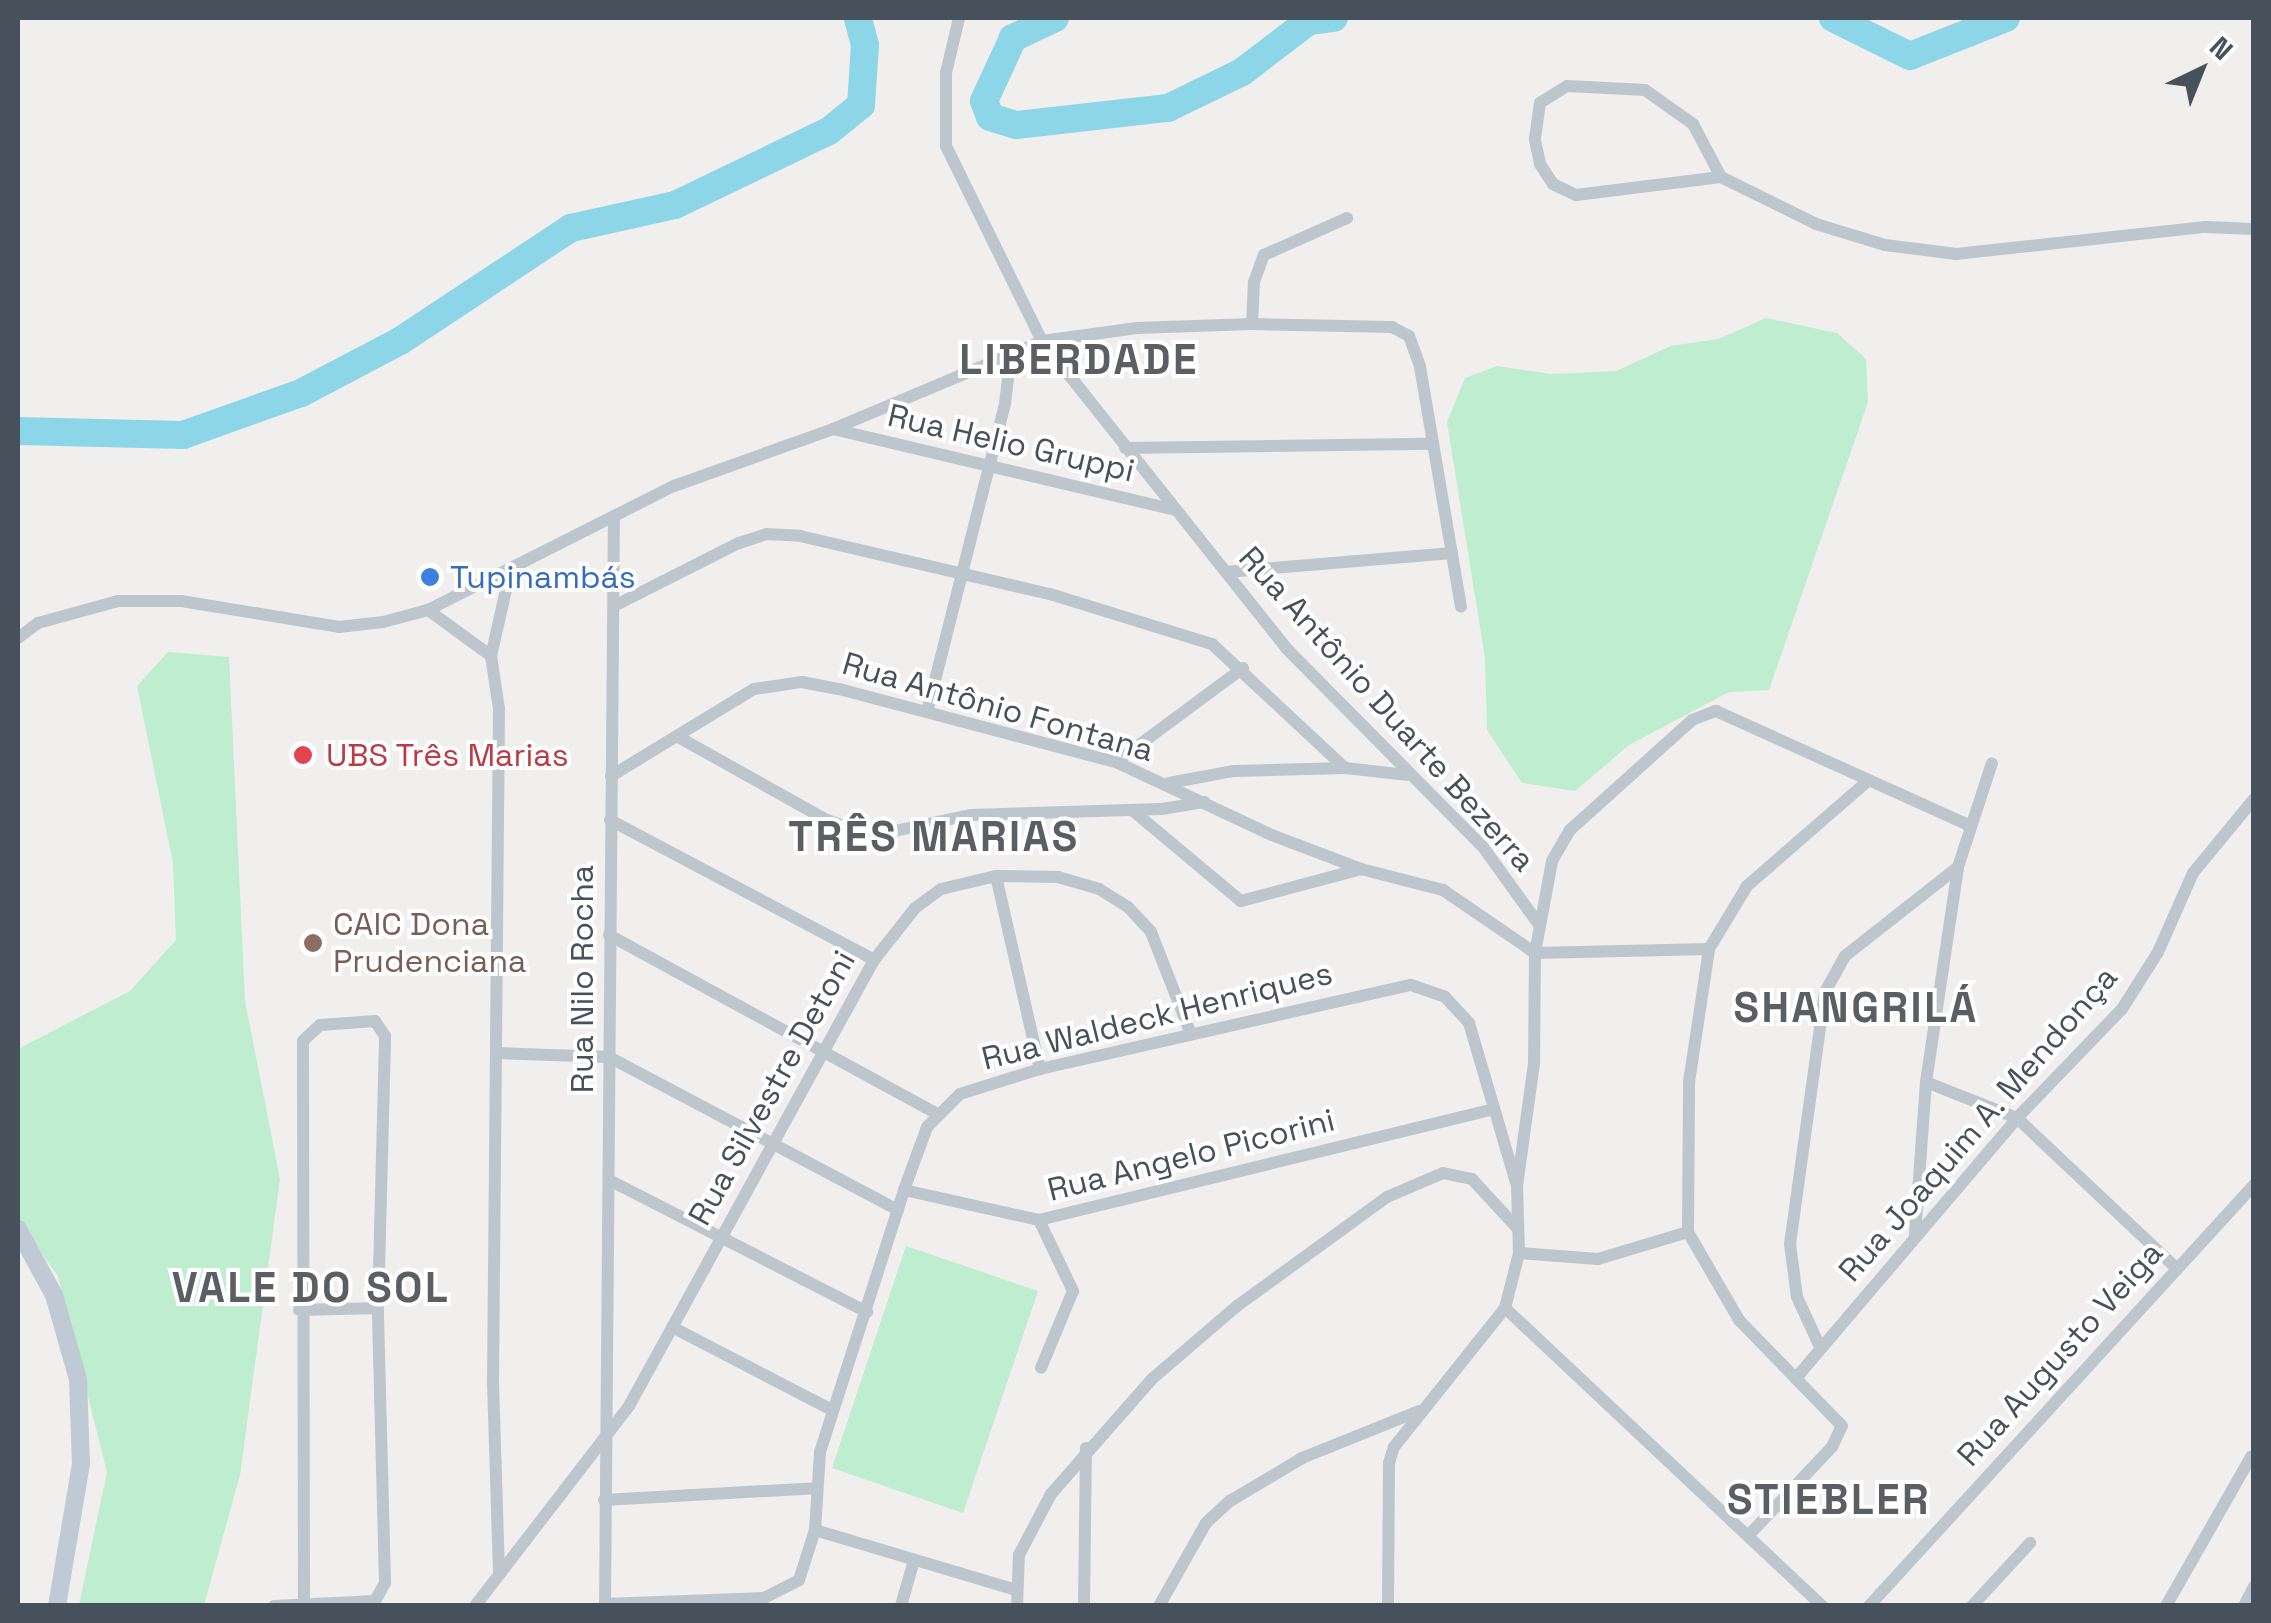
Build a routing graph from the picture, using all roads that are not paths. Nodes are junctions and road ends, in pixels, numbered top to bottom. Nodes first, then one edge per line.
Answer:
1 (959, 18) edge
2 (1721, 176) junction
3 (1347, 218) dead end
4 (2254, 230) edge
5 (1252, 324) junction
6 (1042, 341) junction
7 (1011, 356) junction
8 (833, 429) junction
9 (1430, 444) junction
10 (1125, 448) junction
11 (985, 462) junction
12 (1176, 510) junction
13 (614, 516) junction
14 (1452, 553) junction
15 (511, 568) junction
16 (1226, 572) junction
17 (960, 574) junction
18 (618, 604) junction
19 (1461, 607) dead end
20 (428, 610) junction
21 (18, 638) edge
22 (491, 656) junction
23 (1243, 668) junction
24 (926, 712) junction
25 (680, 738) junction
26 (1116, 762) junction
27 (1992, 763) dead end
28 (1345, 768) junction
29 (611, 776) junction
30 (1409, 776) junction
31 (1868, 782) junction
32 (1166, 784) junction
33 (2254, 799) edge
34 (1204, 802) junction
35 (1132, 810) junction
36 (610, 820) junction
37 (1968, 825) junction
38 (1958, 867) junction
39 (1360, 869) junction
40 (996, 876) junction
41 (1540, 926) junction
42 (609, 935) junction
43 (1709, 949) junction
44 (1535, 953) junction
45 (874, 960) junction
46 (1191, 1034) junction
47 (496, 1053) junction
48 (824, 1054) junction
49 (609, 1057) junction
50 (1040, 1069) junction
51 (1926, 1082) junction
52 (1491, 1110) junction
53 (936, 1113) junction
54 (2017, 1118) junction
55 (773, 1142) junction
56 (609, 1180) junction
57 (2254, 1185) edge
58 (1517, 1186) junction
59 (904, 1190) junction
60 (898, 1210) junction
61 (1039, 1220) junction
62 (18, 1229) edge
63 (1518, 1229) junction
64 (1688, 1232) junction
65 (1915, 1235) junction
66 (720, 1238) junction
67 (1519, 1254) junction
68 (2176, 1268) junction
69 (378, 1308) junction
70 (1504, 1308) junction
71 (299, 1310) junction
72 (867, 1312) junction
73 (672, 1327) junction
74 (1820, 1348) junction
75 (1040, 1368) dead end
76 (1796, 1378) junction
77 (832, 1410) junction
78 (1421, 1410) junction
79 (605, 1442) junction
80 (1086, 1448) junction
81 (2251, 1456) edge
82 (816, 1488) junction
83 (604, 1500) junction
84 (814, 1530) junction
85 (1748, 1536) junction
86 (2030, 1543) dead end
87 (914, 1560) junction
88 (500, 1570) junction
89 (2254, 1586) edge
90 (1016, 1590) junction
91 (304, 1600) junction
92 (605, 1604) edge
93 (277, 1605) edge
94 (57, 1606) edge
95 (474, 1606) edge
96 (901, 1606) edge
97 (1017, 1606) edge
98 (1084, 1606) edge
99 (1159, 1606) edge
100 (1388, 1606) edge
101 (1822, 1606) edge
102 (1869, 1606) edge
103 (1972, 1606) edge
104 (2166, 1606) edge
105 (2244, 1606) edge

1 - 6 street, Rua Antônio Duarte Bezerra
2 - 2 street
2 - 4 street
3 - 5 street
5 - 6 street
5 - 9 street
6 - 7 street
6 - 10 street, Rua Antônio Duarte Bezerra
7 - 8 street
7 - 11 street
8 - 11 street, Rua Helio Gruppi
8 - 13 street
9 - 10 street
9 - 14 street
10 - 12 street, Rua Antônio Duarte Bezerra
11 - 12 street, Rua Helio Gruppi
11 - 17 street
12 - 16 street, Rua Antônio Duarte Bezerra
13 - 15 street
13 - 18 street, Rua Nilo Rocha
14 - 16 street
14 - 19 street
15 - 20 street
15 - 22 street
16 - 30 street, Rua Antônio Duarte Bezerra
17 - 18 street
17 - 23 street
17 - 24 street
18 - 29 street, Rua Nilo Rocha
20 - 21 street
20 - 22 street
22 - 47 street
23 - 26 street
23 - 28 street
24 - 25 street, Rua Antônio Fontana
24 - 26 street, Rua Antônio Fontana
25 - 29 street, Rua Antônio Fontana
25 - 35 street
26 - 32 street, Rua Antônio Fontana
27 - 37 street
28 - 30 street
28 - 32 street
29 - 36 street, Rua Nilo Rocha
30 - 41 street, Rua Antônio Duarte Bezerra
31 - 37 street
31 - 41 street
31 - 43 street
32 - 34 street, Rua Antônio Fontana
33 - 54 street, Rua Joaquim A. Mendonça
34 - 35 street
34 - 39 street, Rua Antônio Fontana
35 - 39 street
36 - 42 street, Rua Nilo Rocha
36 - 45 street
37 - 38 street
38 - 51 street
38 - 74 street
39 - 44 street, Rua Antônio Fontana
40 - 45 street, Rua Silvestre Detoni
40 - 46 street, Rua Silvestre Detoni
40 - 50 street
41 - 44 street
42 - 48 street
42 - 49 street, Rua Nilo Rocha
43 - 44 street
43 - 64 street
44 - 58 street
45 - 48 street, Rua Silvestre Detoni
46 - 50 street, Rua Waldeck Henriques
46 - 52 street, Rua Waldeck Henriques
47 - 49 street
47 - 88 street
48 - 53 street
48 - 55 street, Rua Silvestre Detoni
49 - 55 street
49 - 56 street, Rua Nilo Rocha
50 - 53 street, Rua Waldeck Henriques
51 - 54 street
51 - 65 street
52 - 58 street, Rua Waldeck Henriques
52 - 61 street, Rua Angelo Picorini
53 - 59 street
54 - 65 street, Rua Joaquim A. Mendonça
54 - 68 street
55 - 60 street
55 - 66 street, Rua Silvestre Detoni
56 - 66 street
56 - 79 street, Rua Nilo Rocha
57 - 68 street, Rua Augusto Veiga
58 - 63 street
59 - 60 street
59 - 61 street, Rua Angelo Picorini
60 - 72 street
61 - 75 street
62 - 94 main road
63 - 67 street
63 - 80 street
64 - 67 street
64 - 76 street
65 - 74 street, Rua Joaquim A. Mendonça
66 - 72 street
66 - 73 street, Rua Silvestre Detoni
67 - 70 street
68 - 102 street, Rua Augusto Veiga
69 - 71 street
69 - 71 street
69 - 91 street
70 - 78 street
70 - 85 street
71 - 91 street
72 - 77 street
73 - 77 street
73 - 79 street, Rua Silvestre Detoni
74 - 76 street, Rua Joaquim A. Mendonça
76 - 85 street
77 - 82 street
78 - 99 street
78 - 100 street
79 - 83 street, Rua Nilo Rocha
79 - 88 street, Rua Silvestre Detoni
80 - 90 street
80 - 98 street
81 - 104 street
82 - 83 street
82 - 84 street
83 - 92 street, Rua Nilo Rocha
84 - 87 street
84 - 92 street
85 - 101 street
86 - 103 street
87 - 90 street
87 - 96 street
88 - 95 street, Rua Silvestre Detoni
89 - 105 street
90 - 97 street
91 - 93 street

